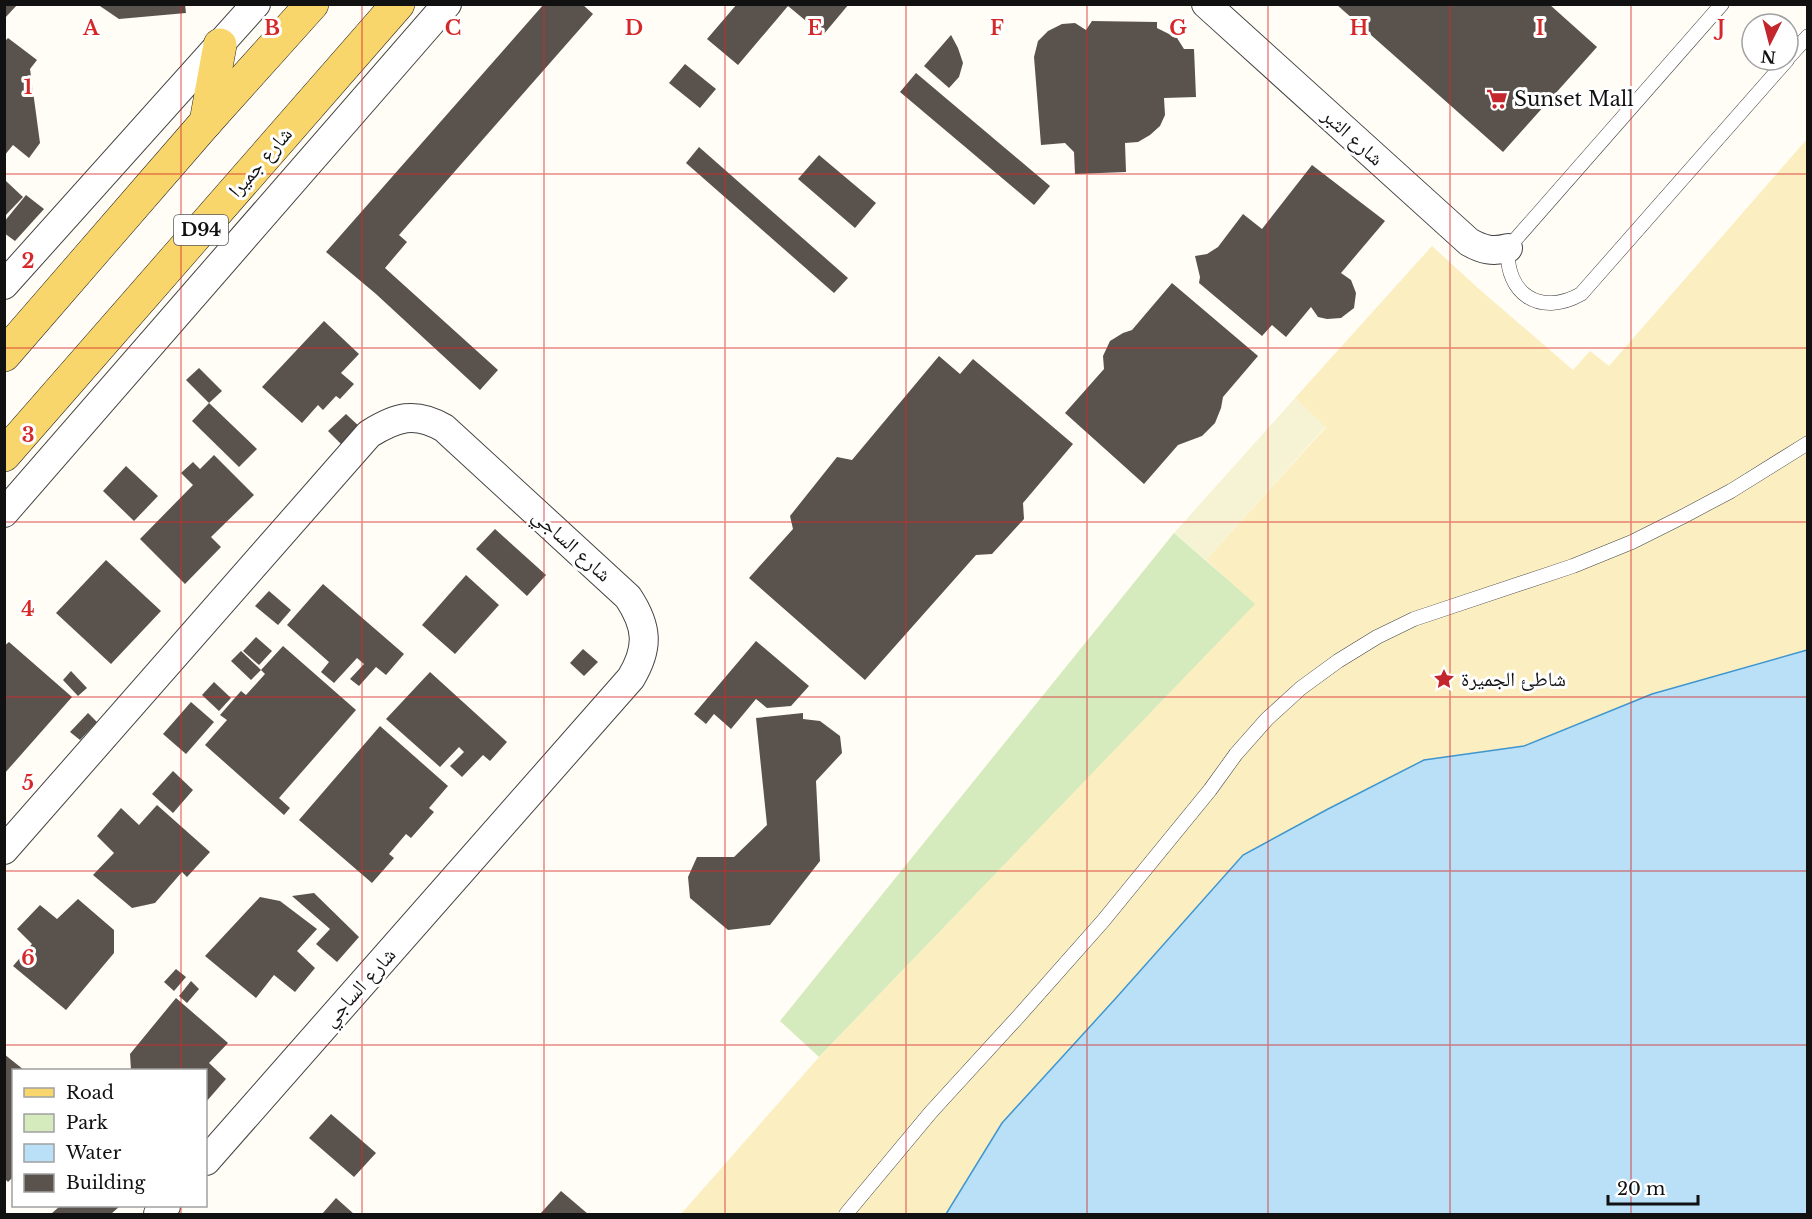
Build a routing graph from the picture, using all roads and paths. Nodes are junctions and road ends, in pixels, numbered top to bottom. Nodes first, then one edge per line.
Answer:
1 (256, 4) edge
2 (312, 4) edge
3 (398, 4) edge
4 (447, 4) edge
5 (1206, 4) edge
6 (1722, 4) edge
7 (220, 45) junction
8 (1776, 72) edge
9 (207, 122) junction
10 (1508, 248) junction
11 (4, 285) edge
12 (4, 355) edge
13 (1808, 443) edge
14 (4, 455) edge
15 (4, 513) edge
16 (4, 850) edge
17 (207, 1160) edge
18 (846, 1215) edge

1 - 7 street
2 - 9 main road
3 - 14 main road, شارع جميرا / D94
4 - 15 street
5 - 10 street, شارع الثبر
6 - 10 lane
7 - 9 main road
7 - 11 street
8 - 10 lane
9 - 12 main road
13 - 18 lane
16 - 17 street, شارع الساجي

